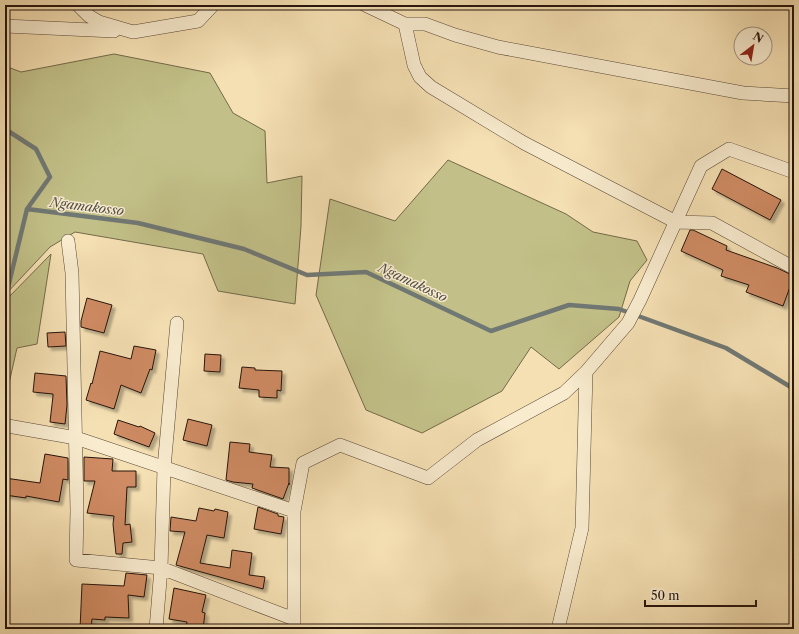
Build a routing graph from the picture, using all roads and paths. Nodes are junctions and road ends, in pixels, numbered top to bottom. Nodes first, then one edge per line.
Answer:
1 (78, 5) edge
2 (213, 5) edge
3 (365, 5) edge
4 (405, 24) junction
5 (5, 26) edge
6 (134, 32) junction
7 (794, 96) edge
8 (794, 172) edge
9 (676, 222) junction
10 (68, 241) dead end
11 (794, 268) edge
12 (177, 323) dead end
13 (586, 372) junction
14 (8, 426) dead end
15 (76, 438) junction
16 (164, 468) junction
17 (294, 511) junction
18 (161, 568) junction
19 (294, 624) edge
20 (156, 629) edge
21 (558, 629) edge

1 - 6 street
2 - 6 street
3 - 4 street
4 - 7 street
4 - 9 street
5 - 6 street
8 - 9 street
9 - 11 street
9 - 13 street
10 - 15 street
12 - 16 street
13 - 17 street
13 - 21 street
14 - 15 street
15 - 16 street
15 - 18 street
16 - 17 street
16 - 18 street
17 - 19 street
18 - 19 street
18 - 20 street

